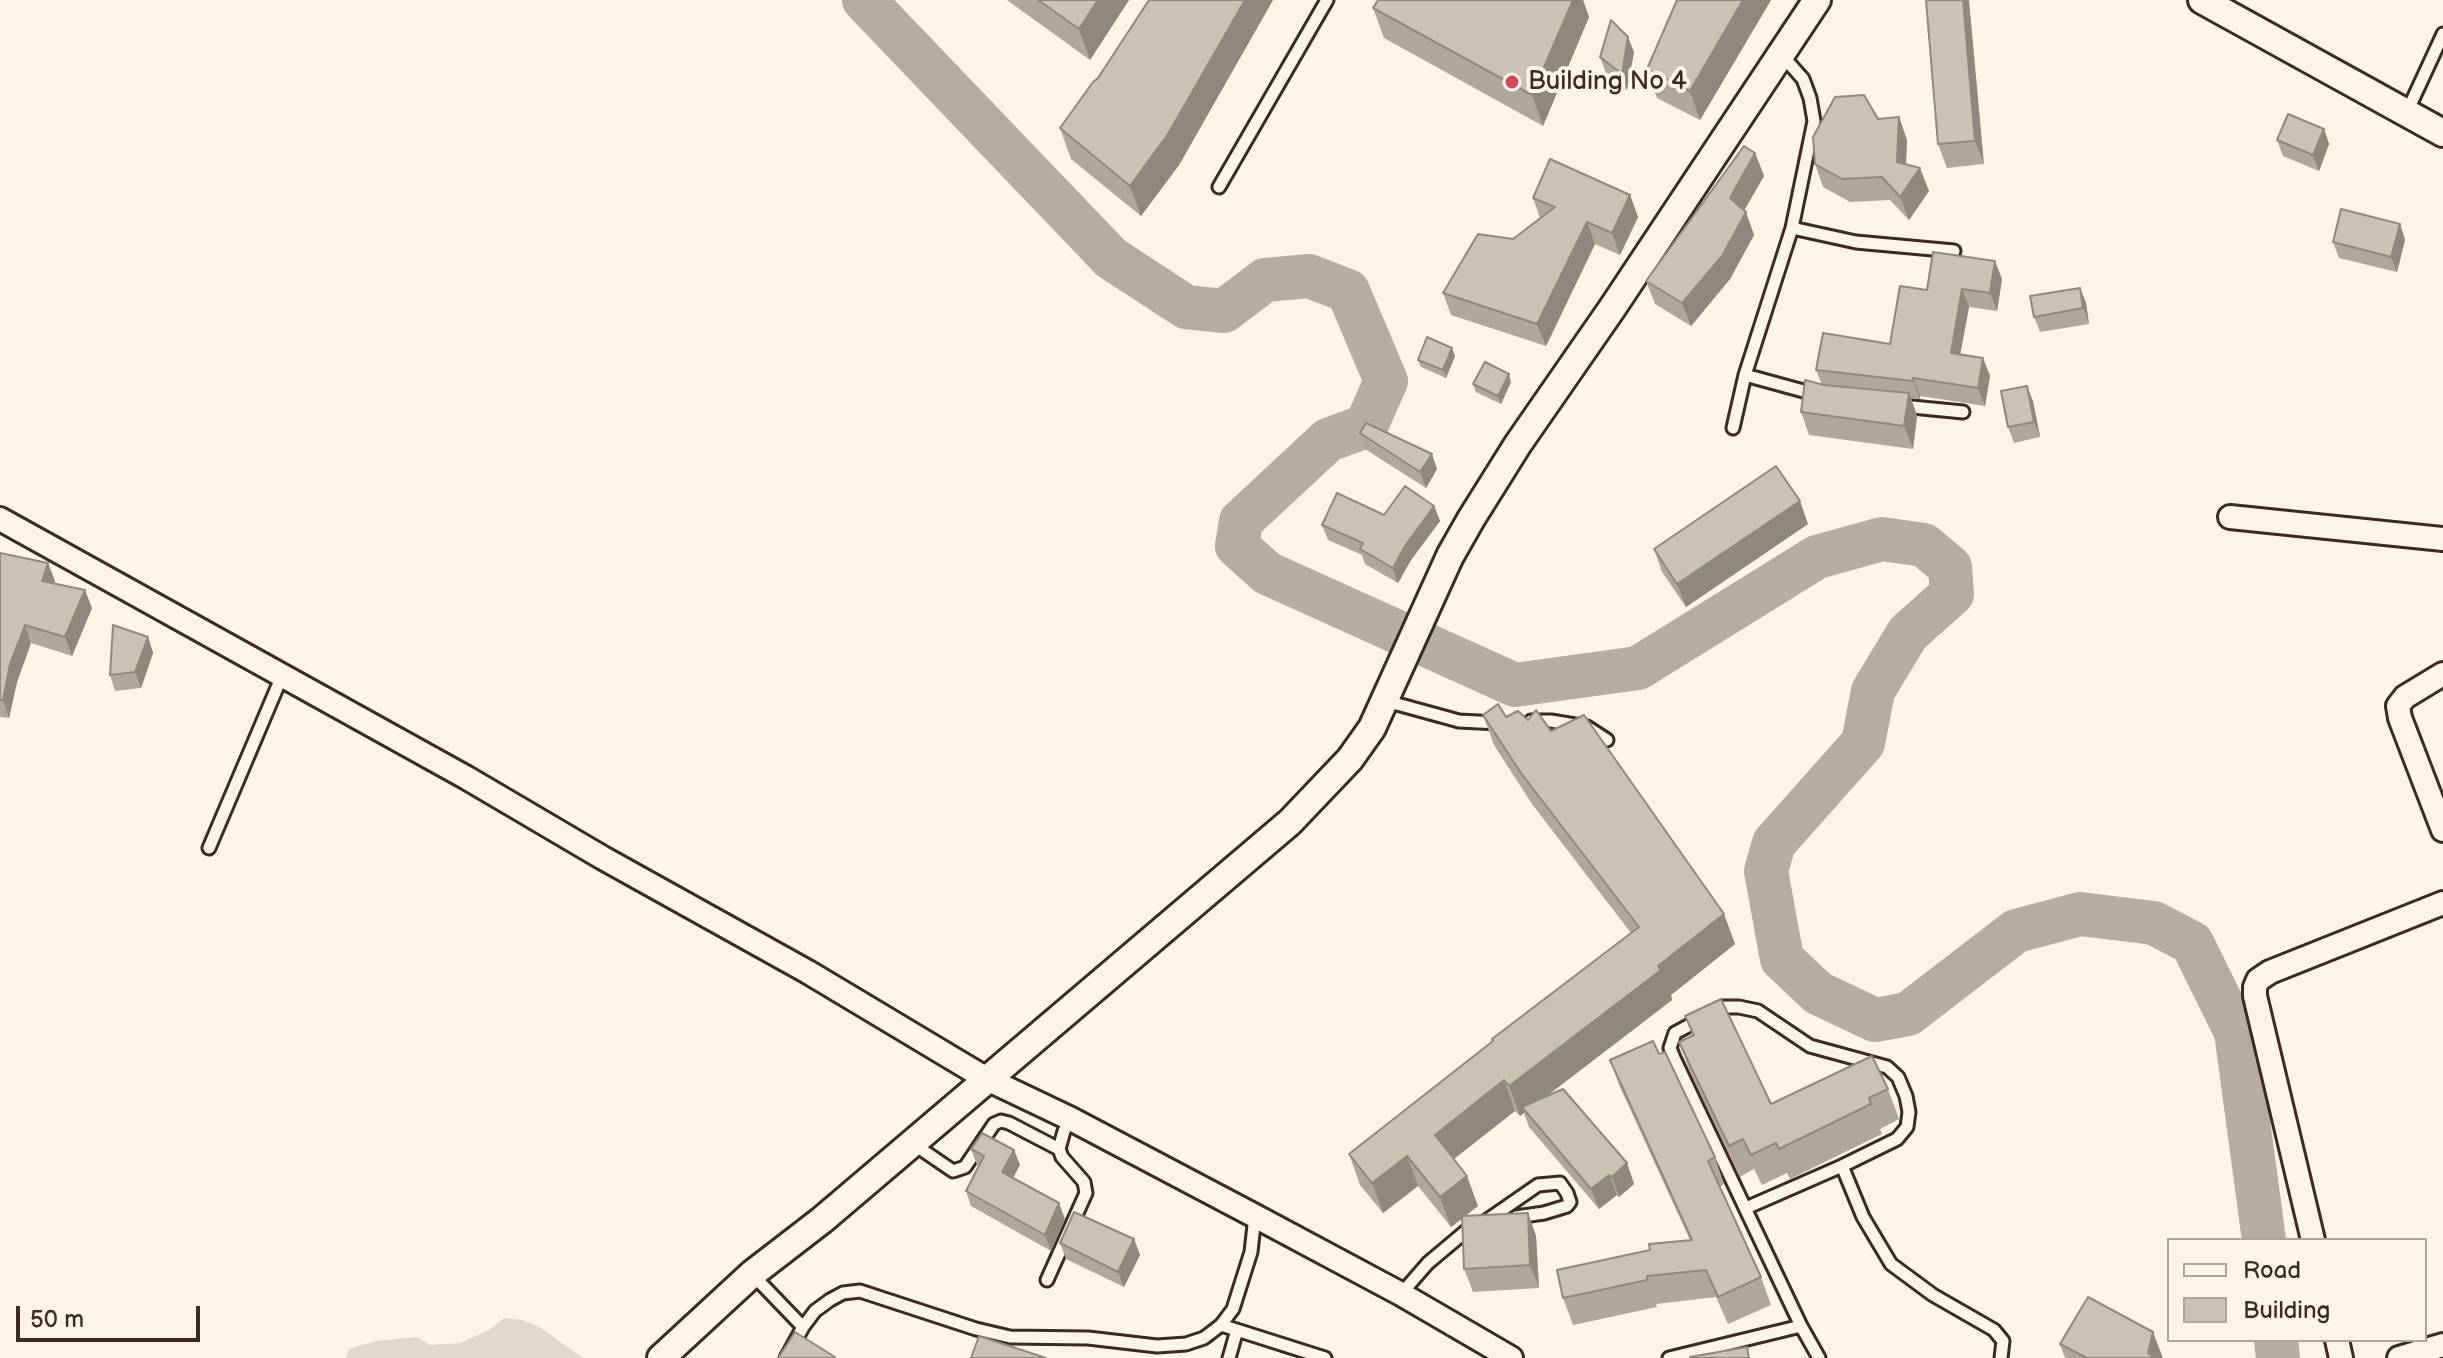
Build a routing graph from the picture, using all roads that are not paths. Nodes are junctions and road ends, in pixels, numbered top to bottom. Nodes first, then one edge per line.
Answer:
1 (1327, 0) edge
2 (1817, 0) edge
3 (2202, 0) edge
4 (2443, 34) edge
5 (1780, 52) junction
6 (2406, 113) junction
7 (2443, 133) edge
8 (1219, 187) dead end
9 (1792, 228) junction
10 (1954, 251) dead end
11 (1745, 375) junction
12 (1833, 400) edge
13 (1891, 405) edge
14 (1963, 412) dead end
15 (1733, 428) dead end
16 (2230, 517) dead end
17 (0, 519) edge
18 (2443, 539) edge
19 (2443, 674) edge
20 (282, 676) junction
21 (1385, 701) junction
22 (1607, 740) dead end
23 (2443, 830) edge
24 (209, 848) dead end
25 (2443, 903) edge
26 (985, 1078) junction
27 (1071, 1119) junction
28 (911, 1142) junction
29 (1059, 1149) junction
30 (1842, 1166) junction
31 (1746, 1208) junction
32 (1255, 1216) junction
33 (1486, 1221) junction
34 (2313, 1238) edge
35 (752, 1274) junction
36 (1047, 1280) dead end
37 (1401, 1294) junction
38 (1221, 1325) junction
39 (1801, 1326) junction
40 (803, 1327) junction
41 (1237, 1330) junction
42 (2443, 1345) edge
43 (661, 1358) edge
44 (786, 1358) edge
45 (1229, 1358) edge
46 (1325, 1358) edge
47 (1511, 1358) edge
48 (1669, 1358) edge
49 (1819, 1358) edge
50 (2001, 1358) edge
51 (2399, 1358) edge

1 - 8 lane
2 - 5 street
3 - 6 street
4 - 6 lane
5 - 9 lane
5 - 21 street
6 - 7 street
9 - 10 lane
9 - 11 lane
11 - 12 lane
11 - 15 lane
13 - 14 lane
16 - 18 street
17 - 20 street
19 - 23 street
20 - 24 lane
20 - 26 street
21 - 22 lane
21 - 26 street
25 - 34 street
26 - 27 street
26 - 28 street
27 - 29 lane
27 - 32 street
28 - 29 lane
28 - 35 street
29 - 36 lane
30 - 31 lane
30 - 31 lane
30 - 50 lane
31 - 39 lane
32 - 37 street
32 - 38 lane
33 - 33 lane
33 - 37 lane
35 - 40 lane
35 - 43 street
37 - 47 street
38 - 40 lane
38 - 41 lane
39 - 48 lane
39 - 49 lane
40 - 44 lane
41 - 45 lane
41 - 46 lane
42 - 51 street

